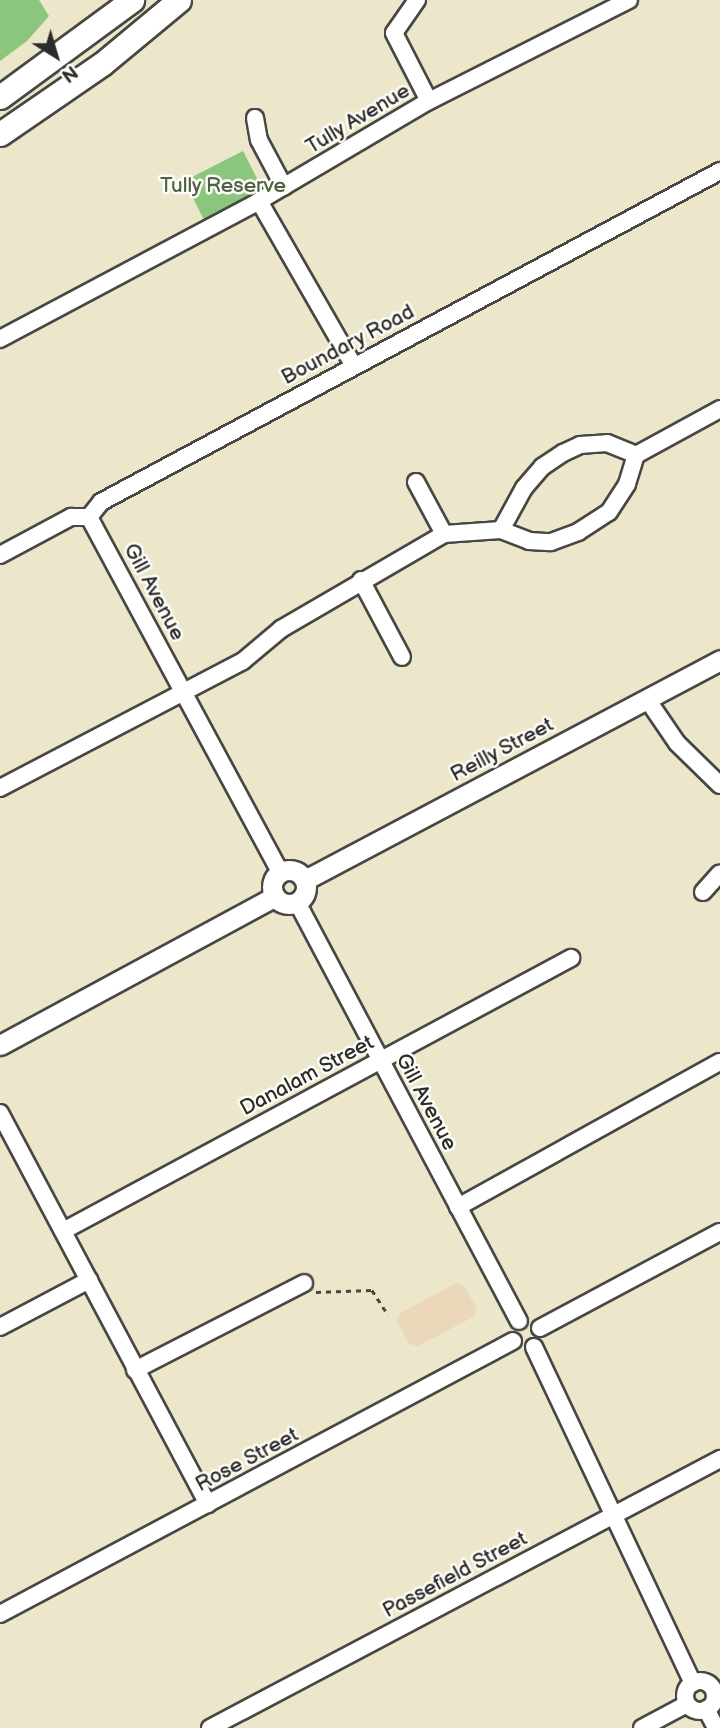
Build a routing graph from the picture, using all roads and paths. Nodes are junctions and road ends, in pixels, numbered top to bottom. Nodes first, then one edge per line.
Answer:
1 (132, 0) edge
2 (179, 0) edge
3 (417, 0) edge
4 (629, 0) edge
5 (0, 97) edge
6 (429, 101) junction
7 (256, 118) dead end
8 (0, 134) edge
9 (720, 171) edge
10 (284, 187) junction
11 (259, 201) junction
12 (0, 339) edge
13 (354, 366) junction
14 (720, 409) edge
15 (636, 455) junction
16 (416, 482) dead end
17 (89, 517) junction
18 (501, 530) junction
19 (444, 534) junction
20 (0, 555) edge
21 (361, 580) junction
22 (402, 657) dead end
23 (720, 660) edge
24 (184, 693) junction
25 (647, 699) junction
26 (720, 785) edge
27 (0, 788) edge
28 (280, 872) junction
29 (720, 873) edge
30 (305, 880) junction
31 (703, 892) dead end
32 (274, 897) junction
33 (297, 902) junction
34 (571, 958) dead end
35 (0, 1045) edge
36 (380, 1060) junction
37 (720, 1062) edge
38 (0, 1113) edge
39 (458, 1206) junction
40 (63, 1230) junction
41 (720, 1231) edge
42 (89, 1280) junction
43 (304, 1283) dead end
44 (285, 1293) junction
45 (388, 1315) dead end
46 (519, 1321) junction
47 (0, 1328) edge
48 (540, 1328) junction
49 (513, 1341) junction
50 (534, 1347) junction
51 (135, 1370) junction
52 (720, 1459) edge
53 (208, 1504) junction
54 (614, 1515) junction
55 (0, 1614) edge
56 (693, 1683) junction
57 (717, 1687) edge
58 (688, 1704) junction
59 (706, 1709) junction
60 (210, 1728) edge
61 (642, 1728) edge
62 (716, 1728) edge

1 - 5 highway
2 - 8 highway
3 - 6 street
4 - 6 street, Tully Avenue
6 - 10 street, Tully Avenue
7 - 10 street
9 - 13 street, Boundary Road
10 - 11 street, Tully Avenue
11 - 12 street, Tully Avenue
11 - 13 street
13 - 17 street, Boundary Road
14 - 15 street
15 - 18 street
15 - 18 street
16 - 19 street
17 - 20 street, Boundary Road
17 - 24 street, Gill Avenue
18 - 19 street
19 - 21 street
21 - 22 street
21 - 24 street
23 - 25 main road, Reilly Street
24 - 27 street
24 - 28 street, Gill Avenue
25 - 26 street
25 - 30 main road, Reilly Street
28 - 30 main road
28 - 32 main road
29 - 31 street
30 - 33 main road
32 - 33 main road
32 - 35 main road
33 - 36 street, Gill Avenue
34 - 36 street, Danalam Street
36 - 39 street, Gill Avenue
36 - 40 street, Danalam Street
37 - 39 street
38 - 40 street
39 - 46 street, Gill Avenue
40 - 42 street
41 - 48 street
42 - 47 street
42 - 51 street
43 - 44 street
44 - 45 path
44 - 51 street
46 - 48 street
46 - 49 street
48 - 50 street
49 - 50 street
49 - 53 street, Rose Street
50 - 54 street
51 - 53 street
52 - 54 street, Passefield Street
53 - 55 street, Rose Street
54 - 56 street
54 - 60 street, Passefield Street
56 - 57 street
56 - 58 street
57 - 59 street
58 - 59 street
58 - 61 street
59 - 62 street

